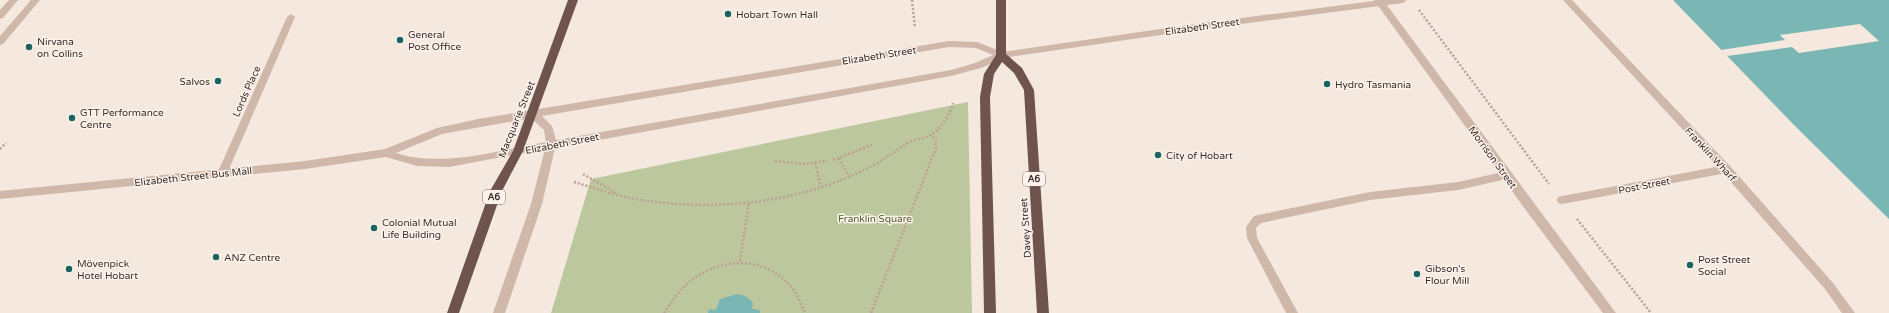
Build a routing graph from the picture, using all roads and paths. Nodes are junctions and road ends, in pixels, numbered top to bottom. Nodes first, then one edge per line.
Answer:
1 (14, 0) edge
2 (36, 0) edge
3 (574, 0) edge
4 (912, 0) edge
5 (1001, 0) edge
6 (1403, 0) edge
7 (1567, 0) edge
8 (1379, 2) edge
9 (1415, 5) dead end
10 (0, 16) edge
11 (291, 17) dead end
12 (915, 31) dead end
13 (0, 42) edge
14 (1001, 55) junction
15 (953, 103) dead end
16 (532, 113) junction
17 (931, 135) junction
18 (6, 143) dead end
19 (550, 145) junction
20 (872, 145) dead end
21 (0, 149) edge
22 (518, 151) junction
23 (386, 153) junction
24 (839, 158) junction
25 (833, 160) dead end
26 (775, 161) dead end
27 (827, 161) dead end
28 (815, 163) junction
29 (1726, 169) junction
30 (222, 174) junction
31 (583, 174) dead end
32 (1507, 175) junction
33 (849, 177) junction
34 (574, 182) dead end
35 (821, 187) junction
36 (616, 193) junction
37 (0, 195) edge
38 (1562, 200) junction
39 (749, 202) junction
40 (740, 261) junction
41 (453, 313) edge
42 (499, 313) edge
43 (664, 313) edge
44 (805, 313) edge
45 (871, 313) edge
46 (990, 313) edge
47 (1042, 313) edge
48 (1292, 313) edge
49 (1610, 313) edge
50 (1651, 313) edge
51 (1849, 313) edge

1 - 10 street
2 - 13 street
3 - 16 highway, Macquarie Street / A6
4 - 12 path
5 - 14 highway
6 - 8 street, Elizabeth Street
7 - 29 street, Franklin Wharf
8 - 14 street, Elizabeth Street
8 - 32 street, Morrison Street
9 - 38 path
11 - 30 street, Lords Place
14 - 16 street, Elizabeth Street
14 - 19 street, Elizabeth Street
14 - 46 highway
14 - 47 highway, Davey Street / A6
15 - 17 path
16 - 19 street
16 - 22 highway, Macquarie Street / A6
16 - 23 street, Elizabeth Street
17 - 33 path
17 - 45 path
18 - 21 path
19 - 22 street, Elizabeth Street
19 - 42 street
20 - 24 path
22 - 23 street, Elizabeth Street
22 - 41 highway, Macquarie Street / A6
23 - 30 street, Elizabeth Street Bus Mall
24 - 25 path
24 - 33 path
26 - 28 path
27 - 28 path
28 - 35 path
29 - 38 street, Post Street
29 - 51 street, Franklin Wharf
30 - 37 street, Elizabeth Street Bus Mall
31 - 36 path
32 - 48 street
32 - 49 street, Morrison Street
33 - 35 path
34 - 36 path
35 - 39 path
36 - 39 path
38 - 50 path
39 - 40 path
40 - 43 path
40 - 44 path

